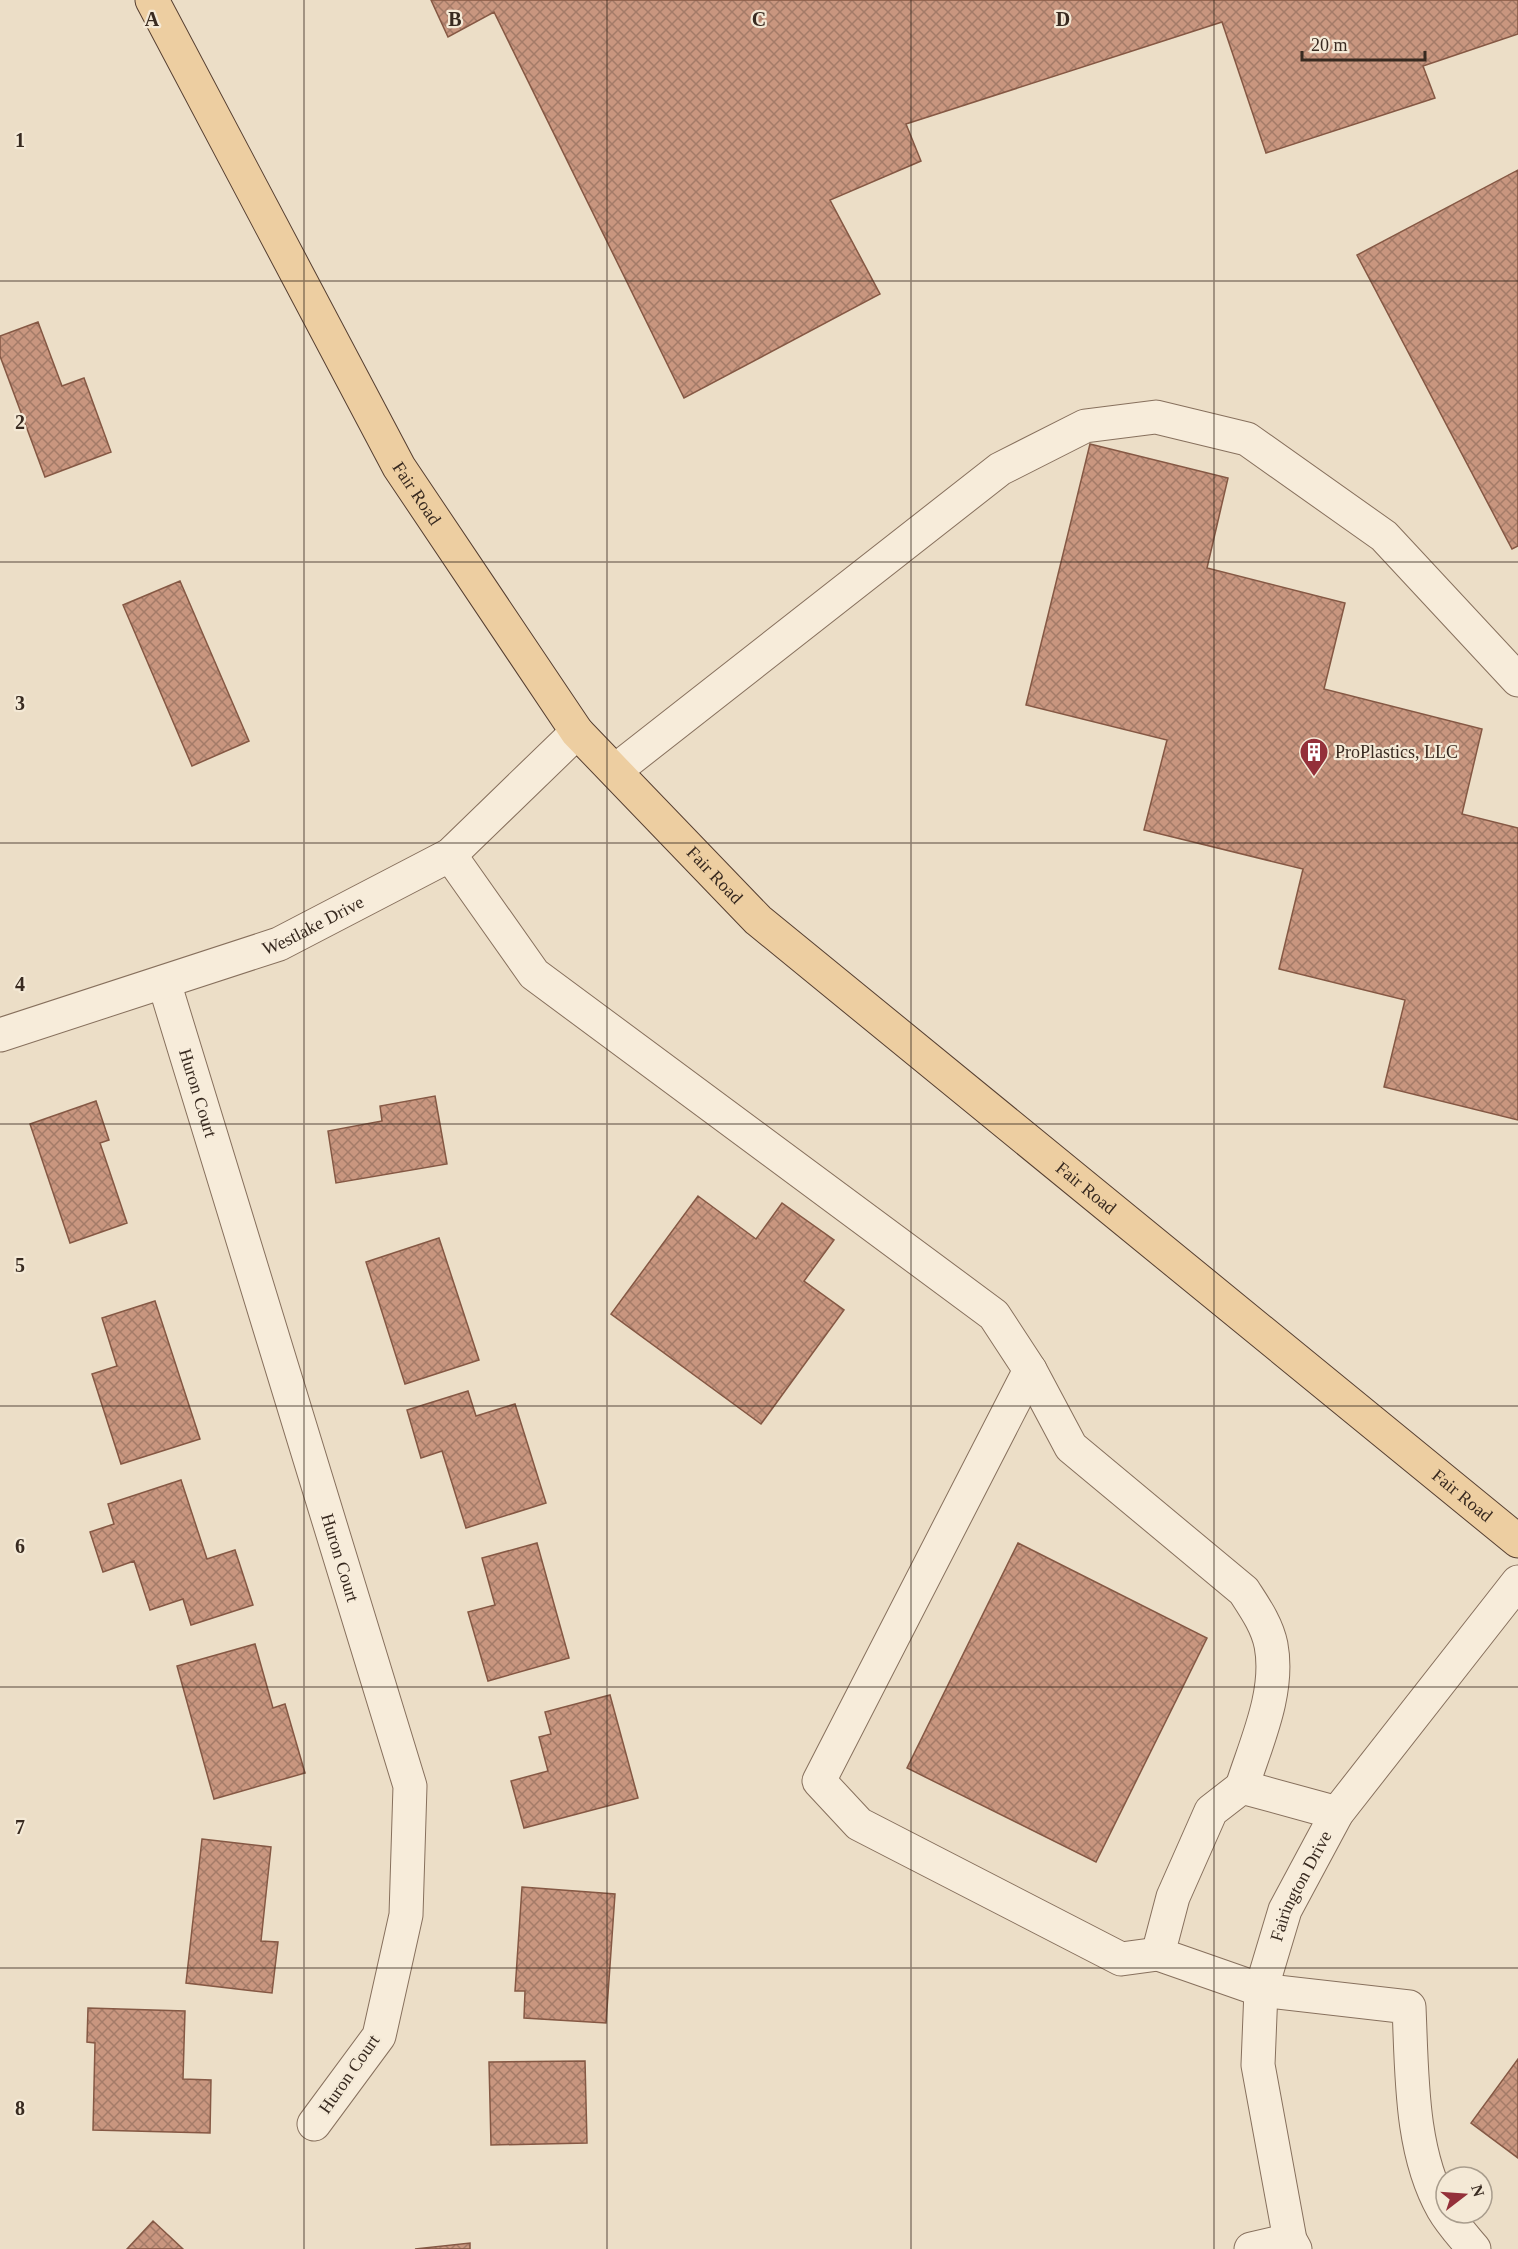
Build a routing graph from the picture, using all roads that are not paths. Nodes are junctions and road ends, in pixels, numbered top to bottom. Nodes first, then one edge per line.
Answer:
1 (152, 0) edge
2 (1518, 680) edge
3 (577, 732) junction
4 (616, 770) junction
5 (450, 855) junction
6 (164, 982) junction
7 (0, 1035) edge
8 (1030, 1370) junction
9 (1518, 1541) edge
10 (1518, 1581) edge
11 (1242, 1787) junction
12 (1337, 1814) junction
13 (1158, 1954) junction
14 (1261, 1990) junction
15 (314, 2124) dead end
16 (1292, 2244) edge
17 (1251, 2249) edge
18 (1474, 2249) edge

1 - 3 main road, Fair Road
2 - 4 street
3 - 4 main road, Fair Road
3 - 5 street, Westlake Drive
4 - 9 main road, Fair Road
5 - 6 street, Westlake Drive
5 - 8 street
6 - 7 street, Westlake Drive
6 - 15 street, Huron Court
8 - 11 street
8 - 13 street
10 - 12 street, Fairington Drive
11 - 12 street
11 - 13 street
12 - 14 street, Fairington Drive
13 - 14 street
14 - 16 street, Fairington Drive
14 - 18 street
16 - 17 street

